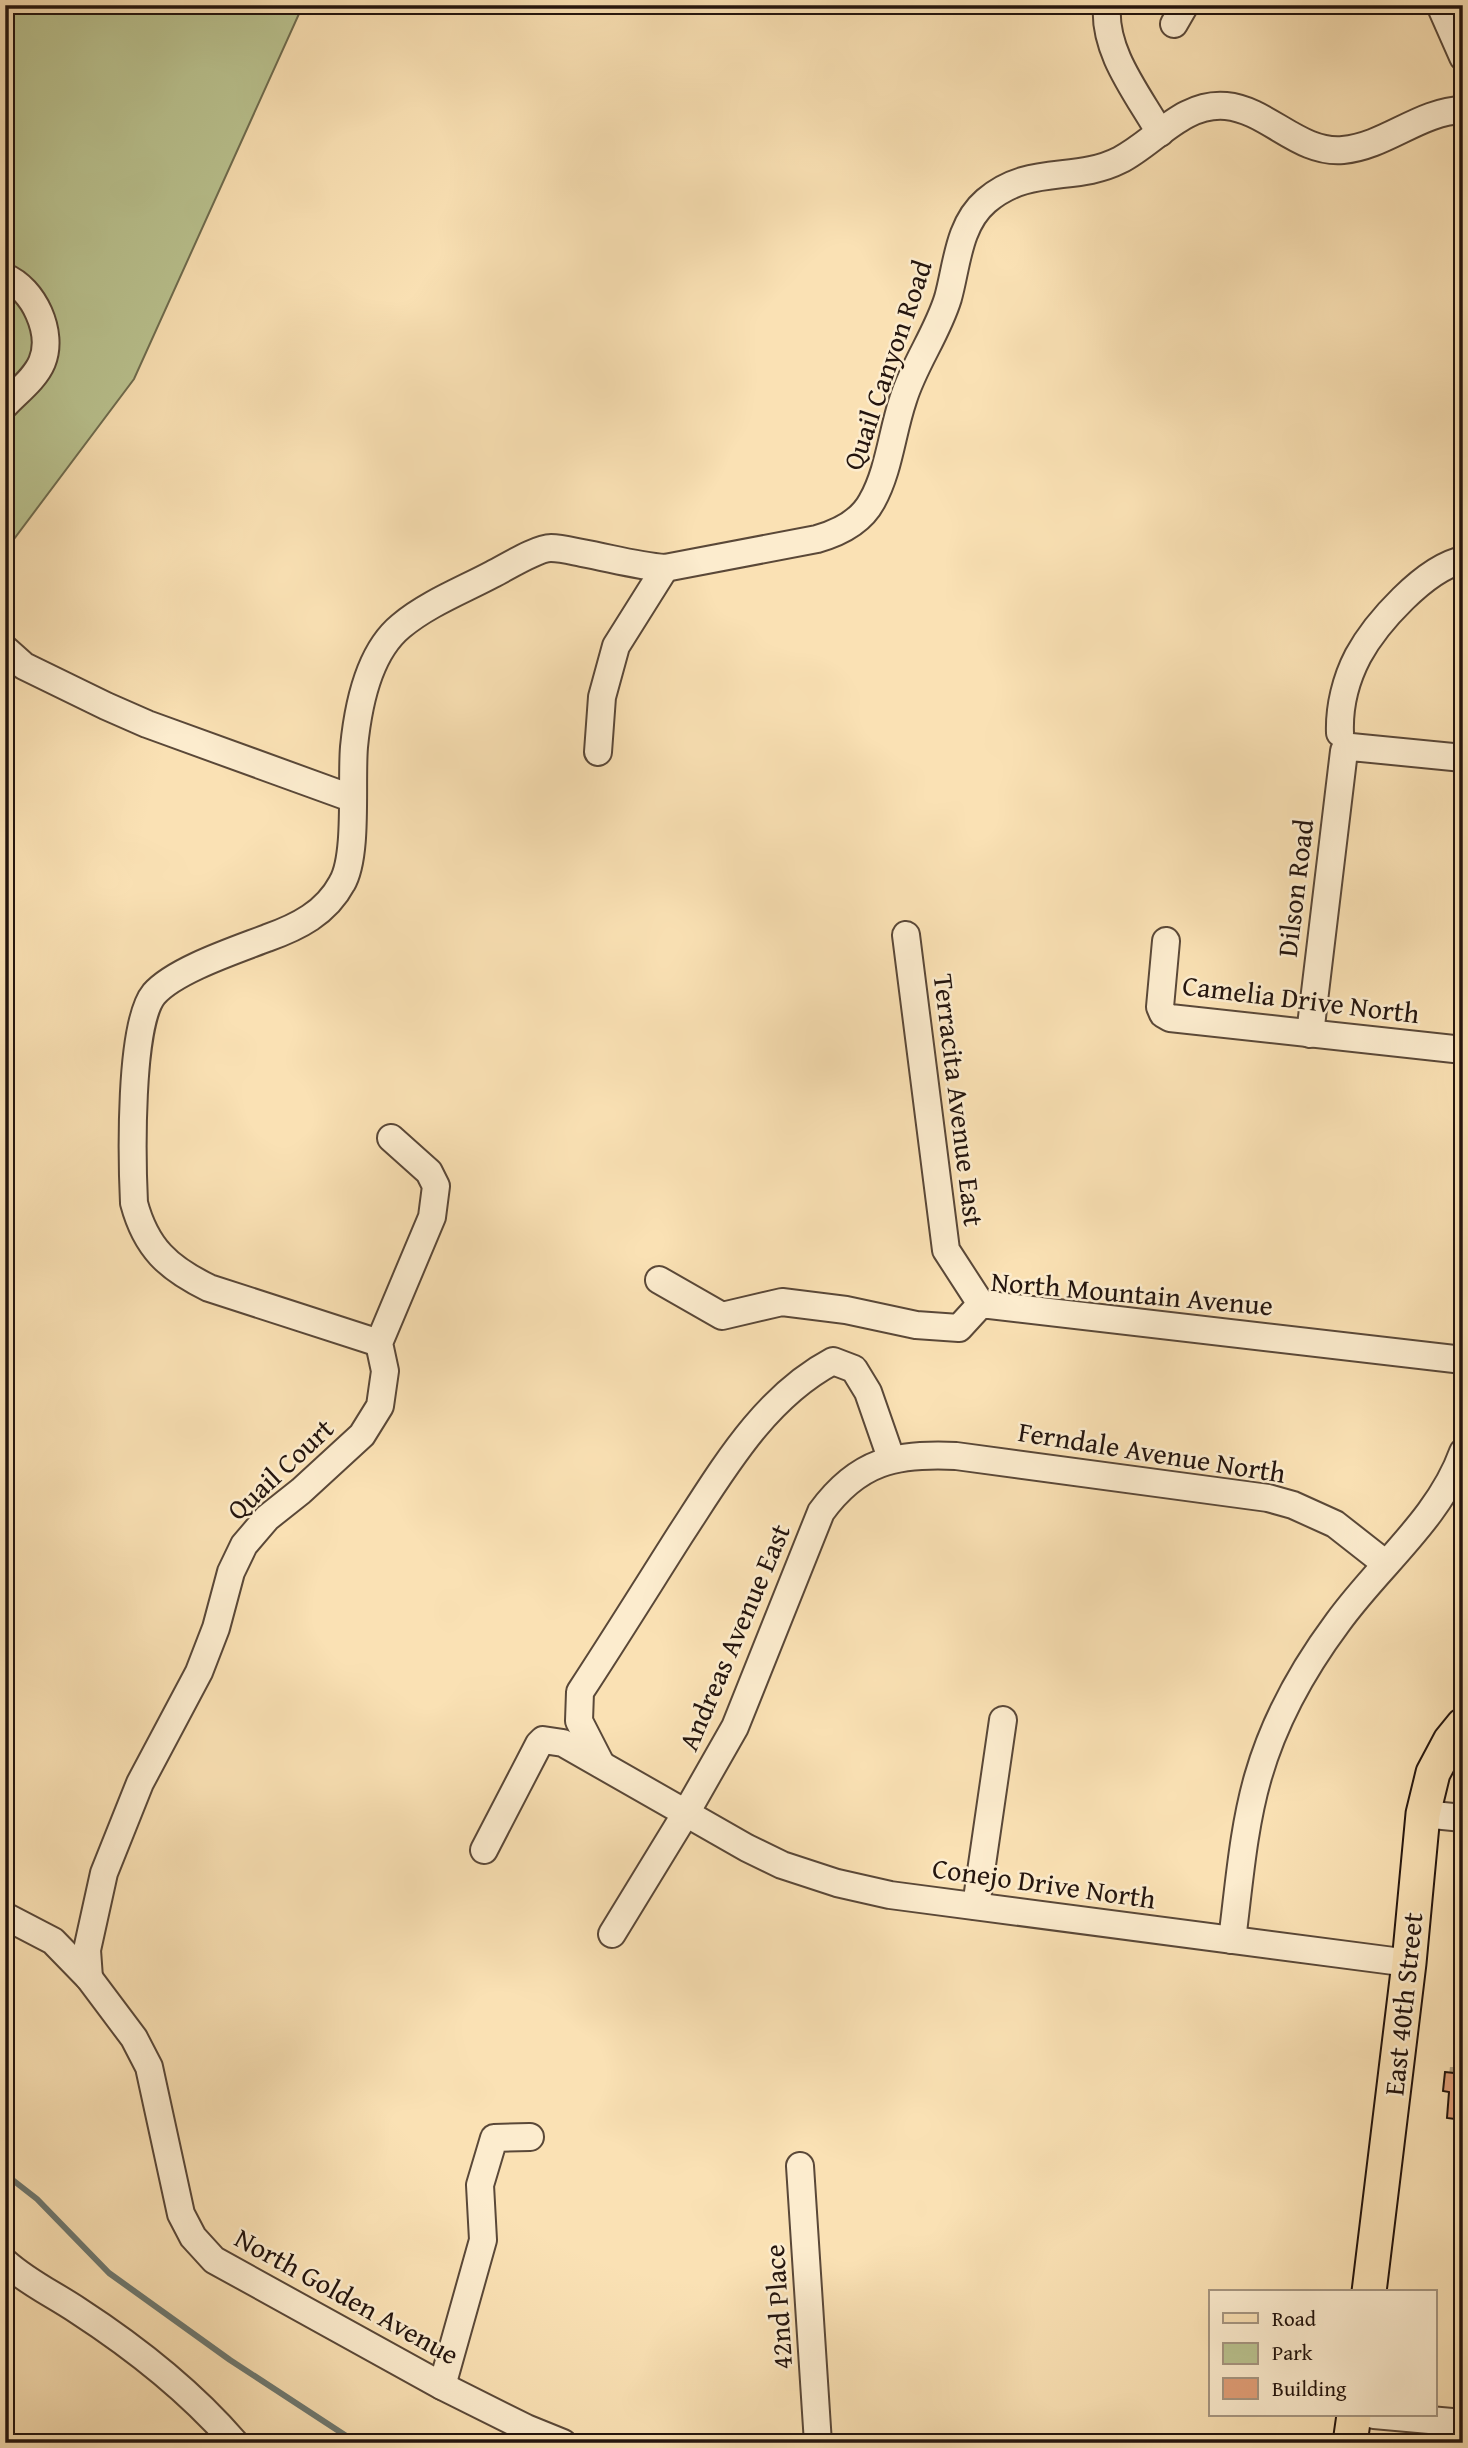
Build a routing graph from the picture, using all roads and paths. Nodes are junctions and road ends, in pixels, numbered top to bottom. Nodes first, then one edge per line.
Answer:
1 (1107, 5) edge
2 (1440, 5) edge
3 (1463, 57) edge
4 (1463, 110) edge
5 (1160, 133) junction
6 (5, 277) edge
7 (5, 405) edge
8 (1463, 560) edge
9 (665, 568) junction
10 (5, 649) edge
11 (1343, 741) junction
12 (598, 752) dead end
13 (1463, 758) edge
14 (351, 798) junction
15 (906, 935) dead end
16 (1166, 941) dead end
17 (1310, 1034) junction
18 (1463, 1050) edge
19 (391, 1138) dead end
20 (659, 1280) dead end
21 (981, 1304) junction
22 (379, 1343) junction
23 (1463, 1360) edge
24 (1463, 1452) edge
25 (891, 1458) junction
26 (1386, 1564) junction
27 (1003, 1720) dead end
28 (1463, 1725) edge
29 (601, 1765) junction
30 (686, 1813) junction
31 (1423, 1814) junction
32 (1463, 1818) edge
33 (484, 1850) dead end
34 (976, 1906) junction
35 (5, 1916) edge
36 (612, 1934) dead end
37 (1232, 1940) junction
38 (1409, 1963) junction
39 (89, 1978) junction
40 (530, 2137) dead end
41 (800, 2166) dead end
42 (5, 2262) edge
43 (1369, 2290) edge
44 (442, 2386) junction
45 (1354, 2416) edge
46 (1385, 2416) edge
47 (1463, 2423) edge
48 (235, 2443) edge
49 (563, 2443) edge
50 (818, 2443) edge
51 (1350, 2443) edge

1 - 5 street
2 - 3 street
4 - 5 street, Quail Canyon Road
5 - 9 street, Quail Canyon Road
6 - 7 street
8 - 11 street, Dilson Road
9 - 12 street
9 - 14 street, Quail Canyon Road
10 - 14 street
11 - 13 street
11 - 17 street, Dilson Road
14 - 22 street, Quail Canyon Road
15 - 21 street, Terracita Avenue East
16 - 17 street, Camelia Drive North
17 - 18 street, Camelia Drive North
19 - 22 street
20 - 21 street, North Mountain Avenue
21 - 23 street, North Mountain Avenue
22 - 39 street, Quail Court
24 - 26 street
25 - 26 street, Ferndale Avenue North
25 - 29 street
25 - 30 street, Andreas Avenue East
26 - 37 street
27 - 34 street
28 - 31 main road, East 40th Street
29 - 30 street, Conejo Drive North
29 - 33 street, Conejo Drive North
30 - 34 street, Conejo Drive North
30 - 36 street, Andreas Avenue East
31 - 32 street
31 - 38 main road, East 40th Street
34 - 37 street, Conejo Drive North
35 - 39 street, North Golden Avenue
37 - 38 street, Conejo Drive North
38 - 43 main road, East 40th Street
39 - 44 street, North Golden Avenue
40 - 44 street
41 - 50 street, 42nd Place
42 - 48 street
44 - 49 street, North Golden Avenue
45 - 51 main road
46 - 47 street

